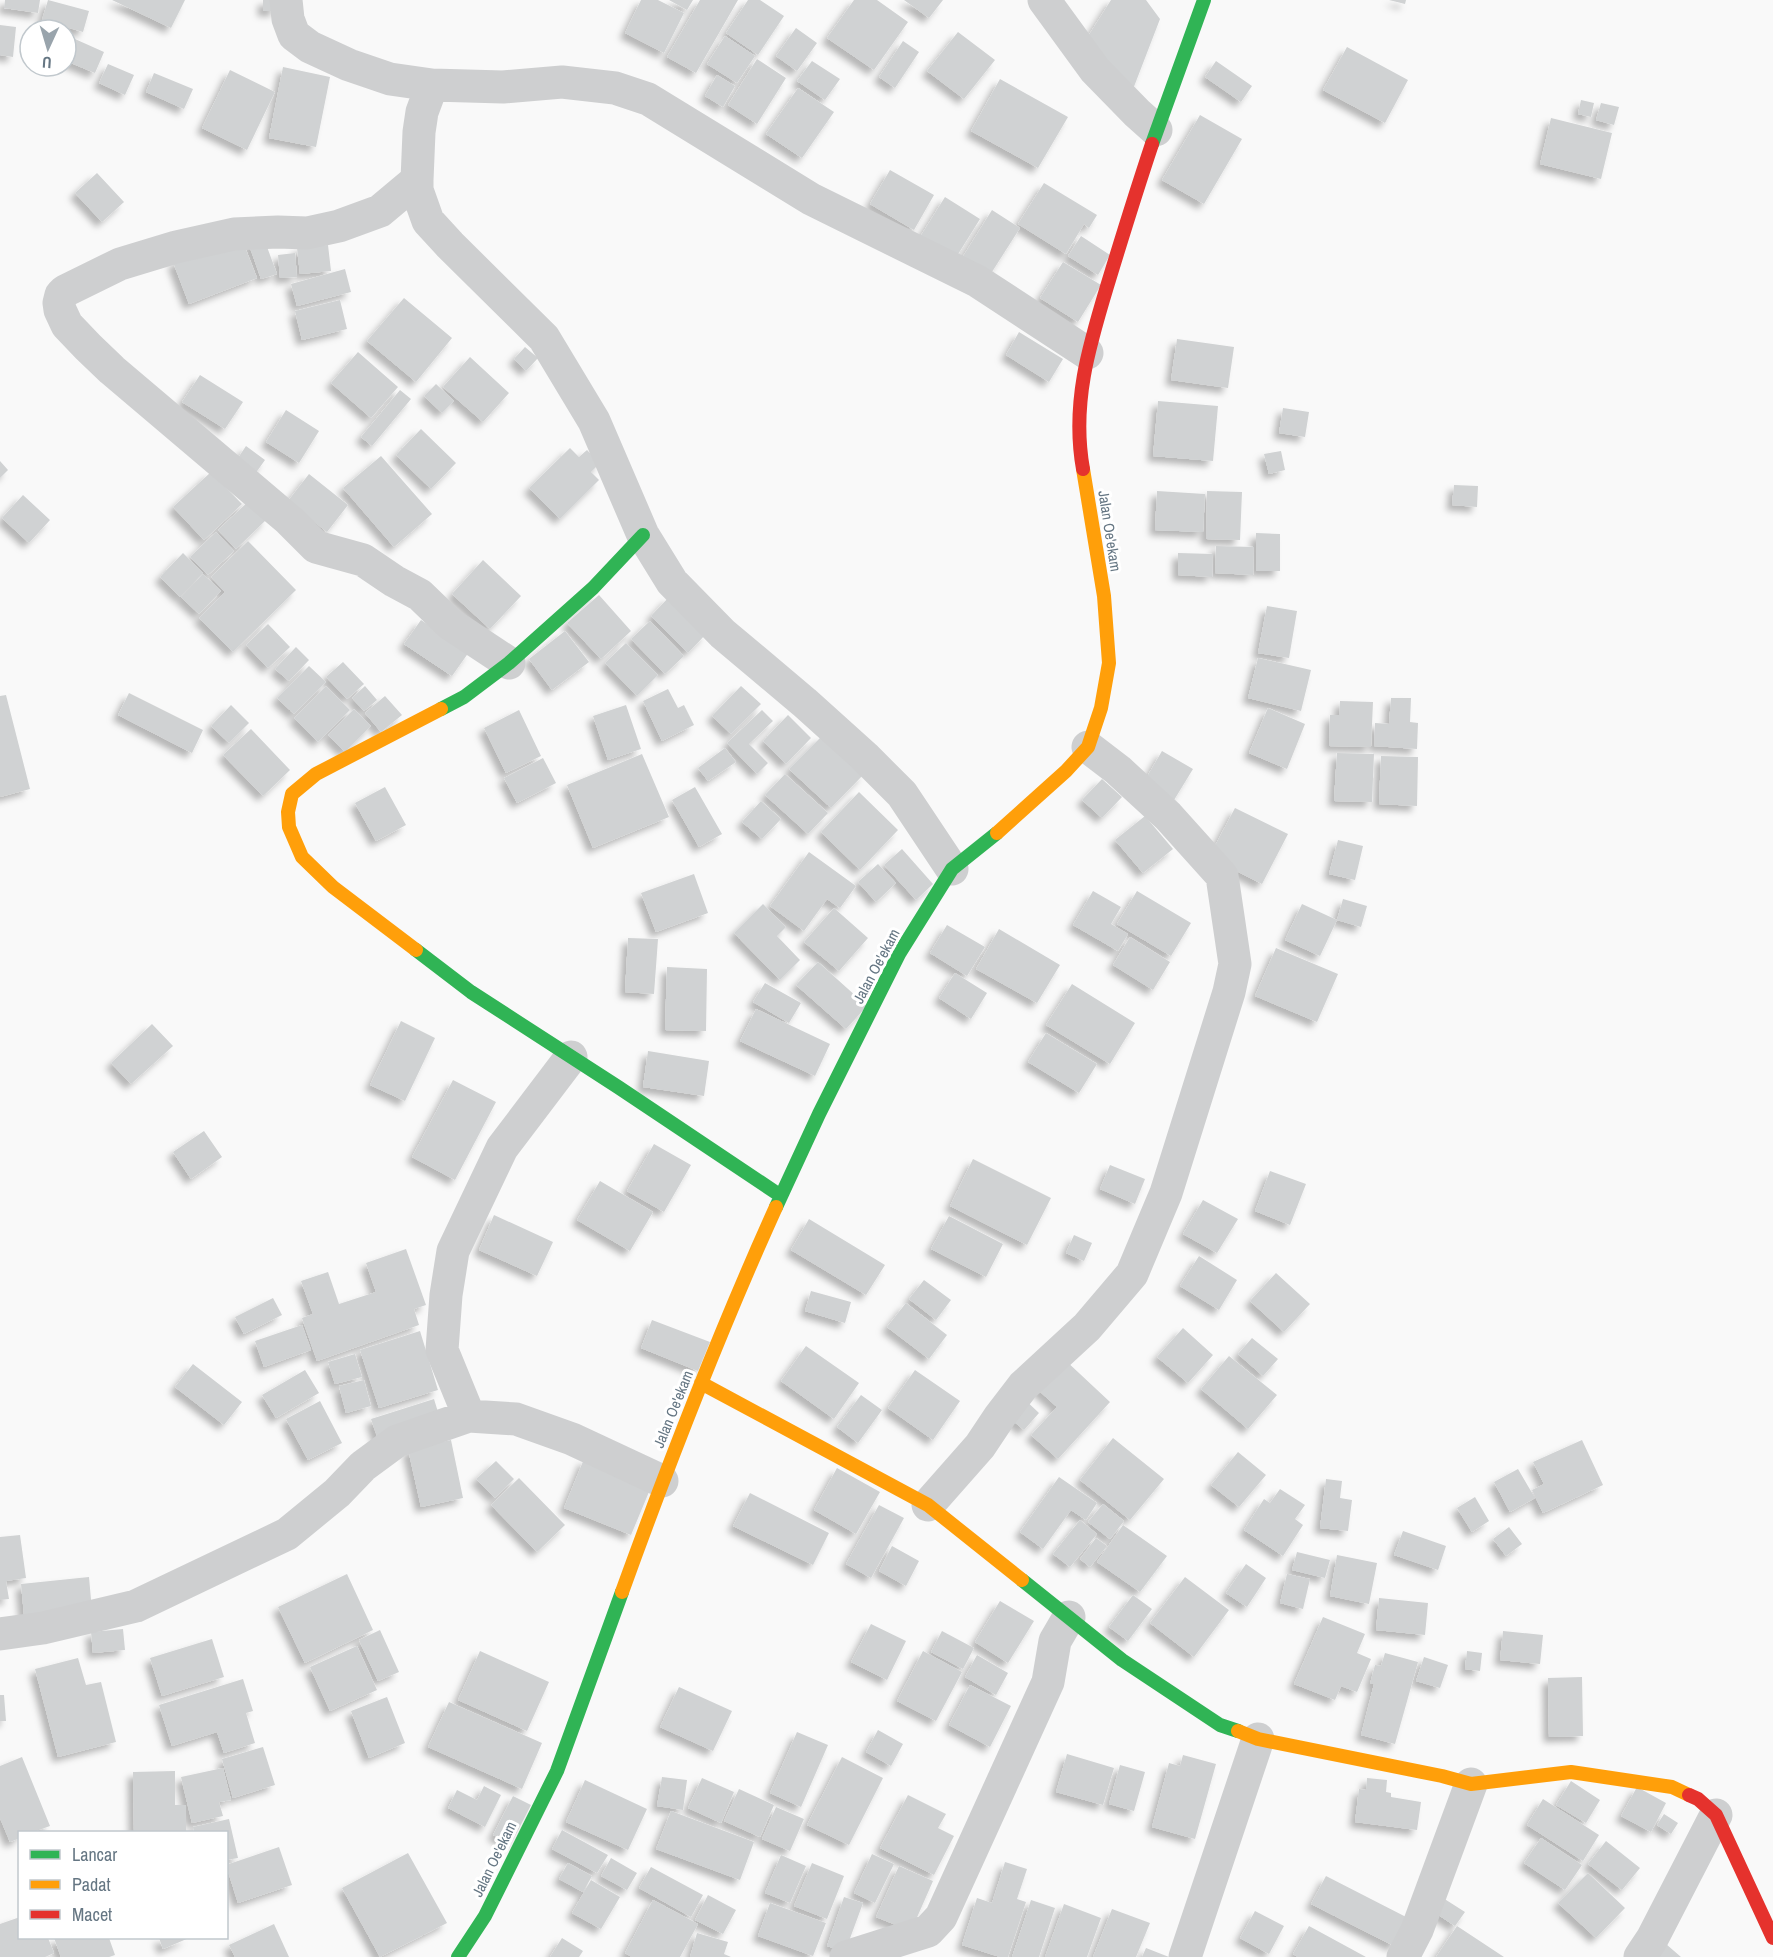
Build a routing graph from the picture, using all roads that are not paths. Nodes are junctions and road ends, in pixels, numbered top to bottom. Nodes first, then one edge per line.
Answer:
1 (286, 0) edge
2 (1044, 0) edge
3 (1204, 0) edge
4 (432, 85) junction
5 (1156, 130) junction
6 (417, 180) junction
7 (1088, 353) junction
8 (643, 535) junction
9 (509, 663) junction
10 (1088, 747) junction
11 (952, 869) junction
12 (571, 1057) junction
13 (781, 1196) junction
14 (701, 1383) junction
15 (469, 1416) junction
16 (662, 1481) junction
17 (928, 1505) junction
18 (1069, 1617) junction
19 (0, 1634) edge
20 (1258, 1739) junction
21 (1471, 1784) junction
22 (1716, 1815) junction
23 (1773, 1938) edge
24 (458, 1957) edge
25 (846, 1957) edge
26 (1185, 1957) edge
27 (1403, 1957) edge
28 (1640, 1957) edge

1 - 4 street
2 - 5 street
3 - 5 street, Jalan Oe'ekam
4 - 6 street
4 - 7 street
5 - 7 street, Jalan Oe'ekam
6 - 8 street
6 - 9 street
7 - 10 street, Jalan Oe'ekam
8 - 9 street
8 - 11 street
9 - 12 street
10 - 11 street, Jalan Oe'ekam
10 - 17 street
11 - 13 street, Jalan Oe'ekam
12 - 13 street
12 - 15 street
13 - 14 street, Jalan Oe'ekam
14 - 16 street, Jalan Oe'ekam
14 - 17 street
15 - 16 street
15 - 19 street
16 - 24 street, Jalan Oe'ekam
17 - 18 street
18 - 20 street
18 - 25 street
20 - 21 street
20 - 26 street
21 - 22 street
21 - 27 street
22 - 23 street
22 - 28 street

